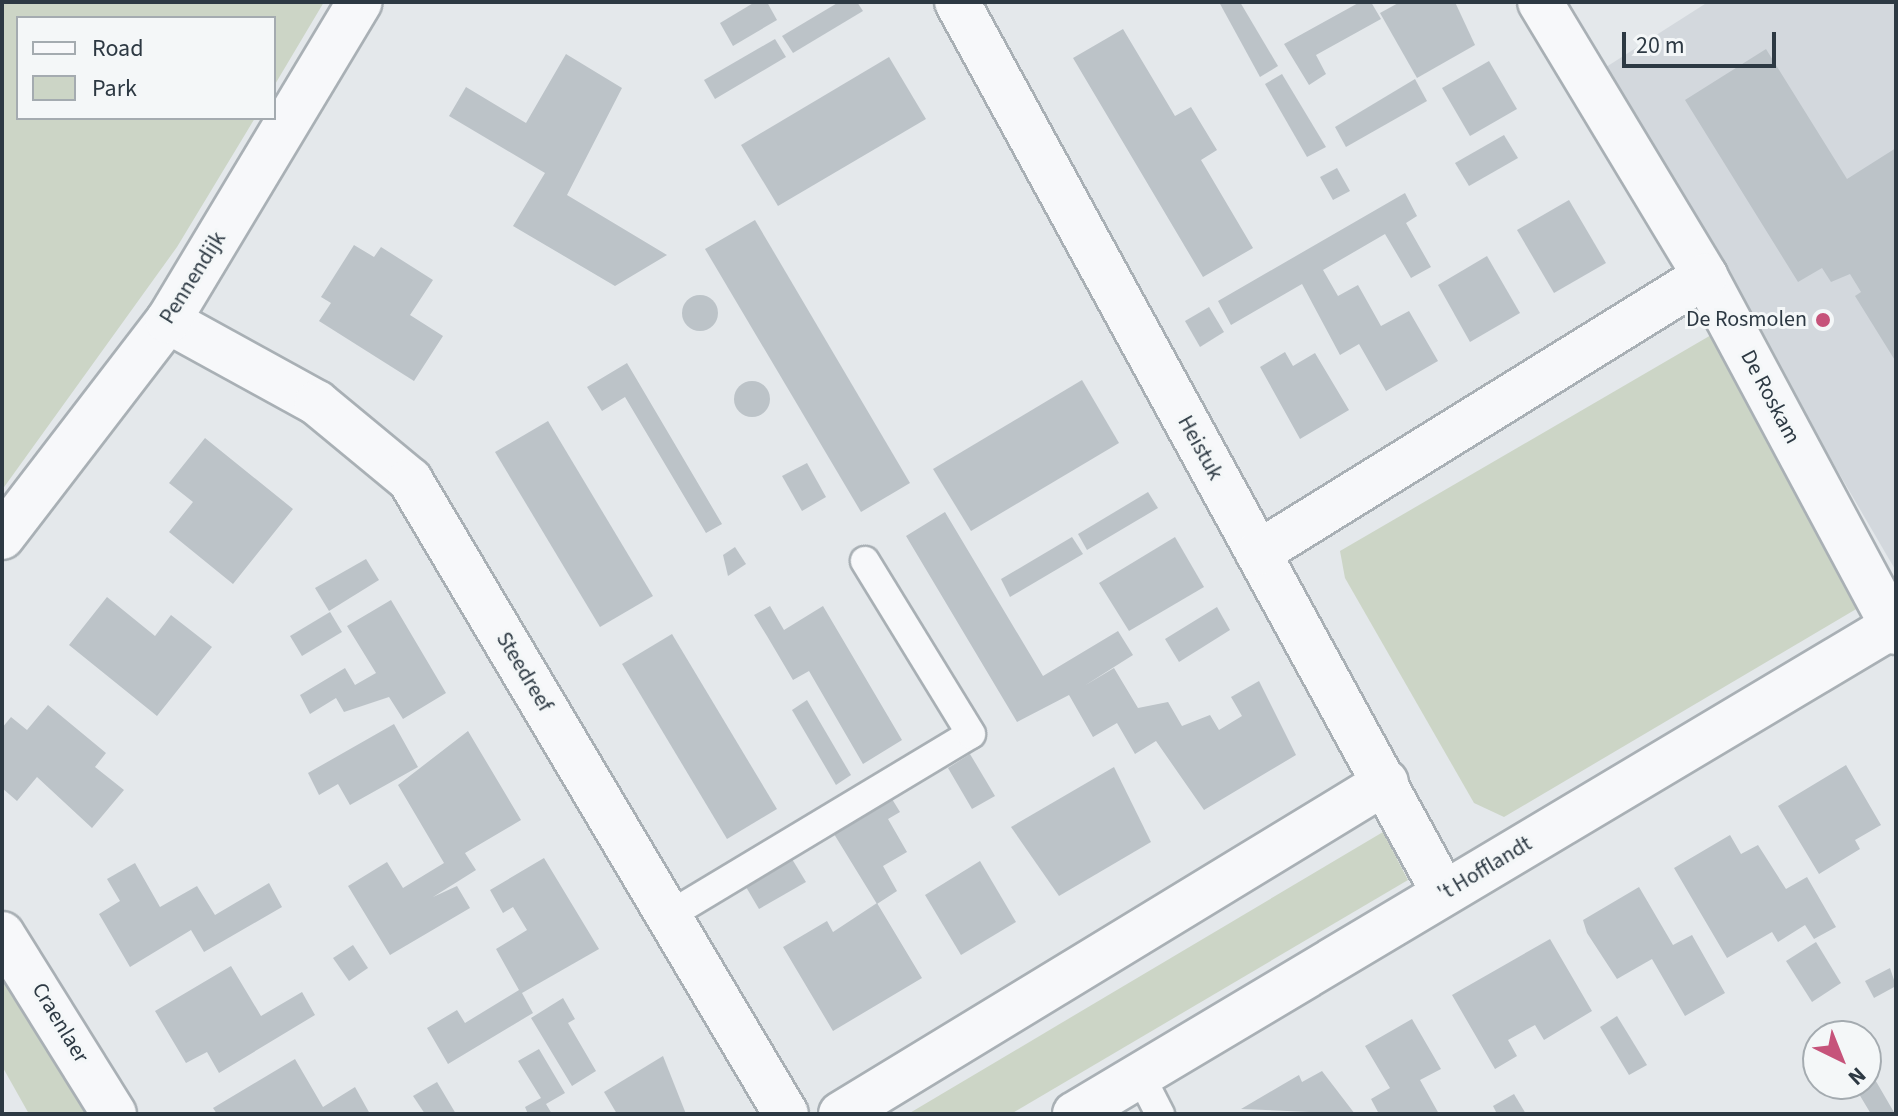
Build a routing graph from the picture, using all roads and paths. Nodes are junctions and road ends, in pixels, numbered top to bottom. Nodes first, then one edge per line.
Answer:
1 (360, 2) edge
2 (957, 2) edge
3 (1540, 2) edge
4 (1705, 276) junction
5 (168, 321) junction
6 (2, 537) edge
7 (1258, 553) junction
8 (865, 561) dead end
9 (1895, 627) edge
10 (1386, 782) junction
11 (1444, 893) junction
12 (668, 916) junction
13 (2, 934) edge
14 (1140, 1075) junction
15 (114, 1114) edge
16 (786, 1114) edge
17 (841, 1114) edge
18 (1075, 1114) edge
19 (1160, 1114) edge

1 - 5 street, Pennendijk
2 - 7 street, Heistuk
3 - 4 street, De Roskam
4 - 7 street
4 - 9 street, De Roskam
5 - 6 street, Pennendijk
5 - 12 street, Steedreef
7 - 10 street, Heistuk
8 - 12 lane
9 - 11 street, 't Hofflandt
10 - 11 street, Heistuk
10 - 17 street
11 - 14 street, 't Hofflandt
12 - 16 street, Steedreef
13 - 15 street, Craenlaer
14 - 18 street, 't Hofflandt
14 - 19 lane

